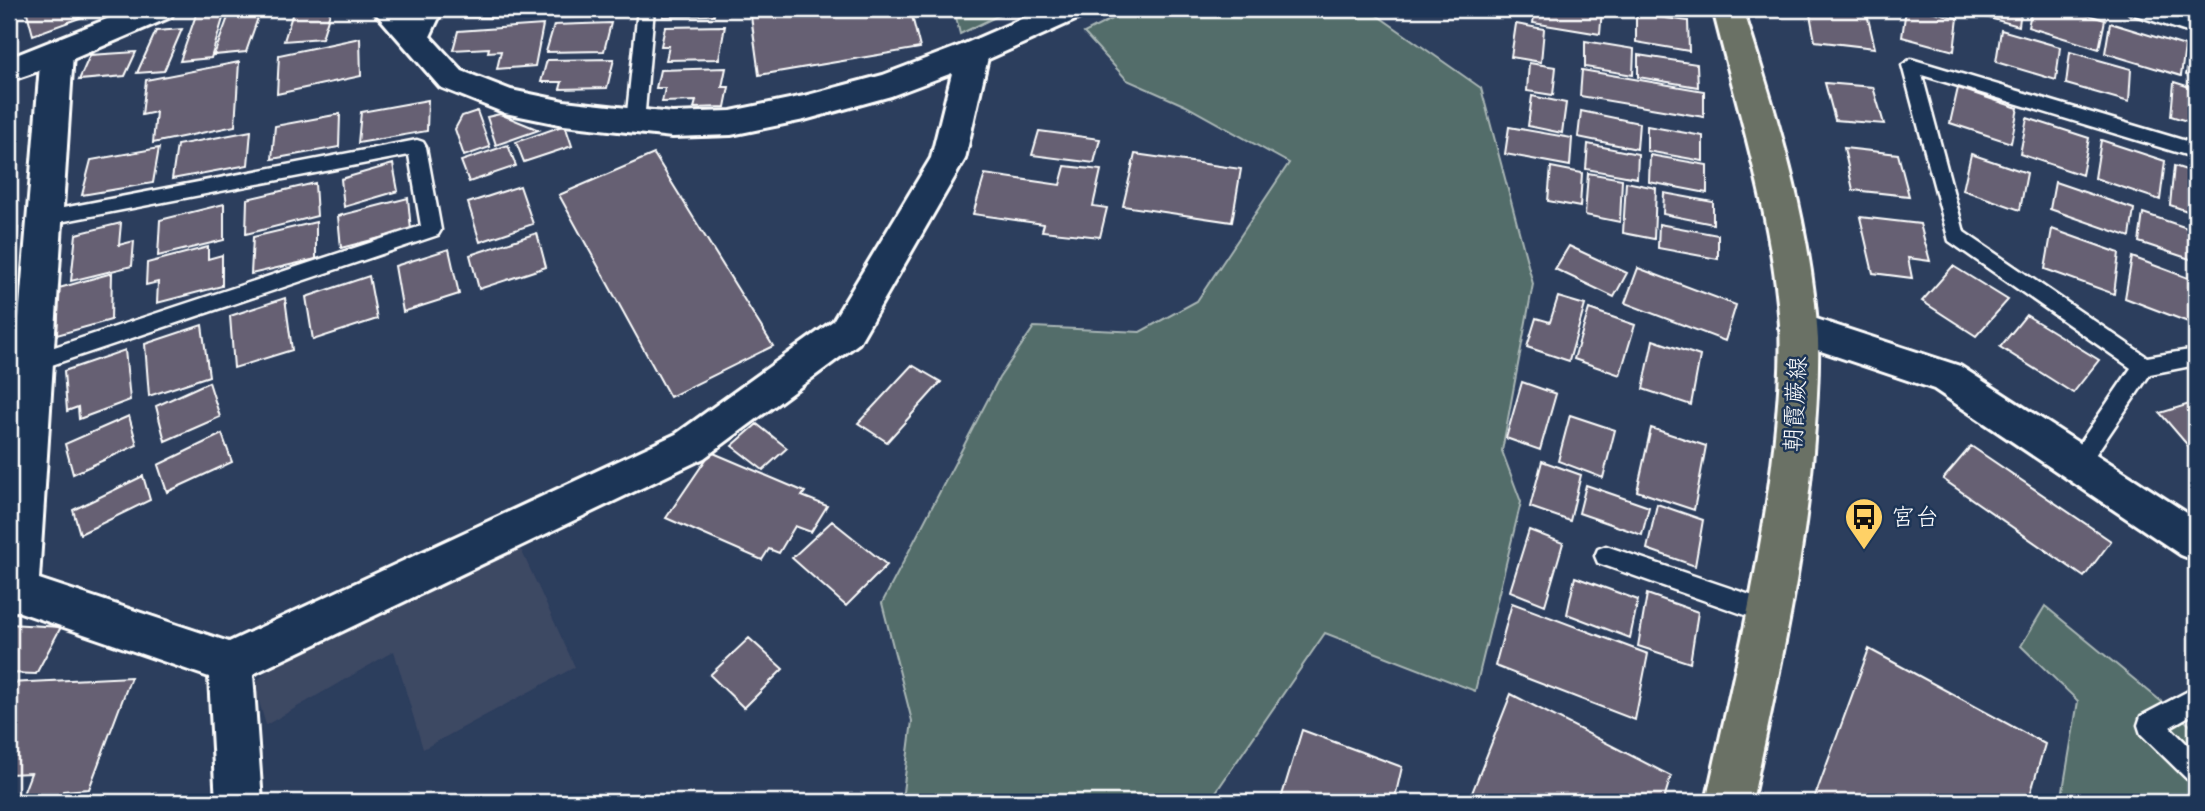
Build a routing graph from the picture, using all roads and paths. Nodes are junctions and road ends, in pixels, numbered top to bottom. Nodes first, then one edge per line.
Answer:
1 (160, 9) edge
2 (387, 9) edge
3 (646, 9) edge
4 (1071, 9) edge
5 (1728, 9) edge
6 (2135, 9) edge
7 (421, 23) edge
8 (2196, 29) edge
9 (57, 53) junction
10 (973, 53) junction
11 (9, 70) edge
12 (635, 122) junction
13 (2196, 151) edge
14 (44, 218) junction
15 (1798, 328) junction
16 (2196, 358) edge
17 (34, 362) junction
18 (2144, 366) junction
19 (2077, 463) junction
20 (2196, 542) edge
21 (1606, 556) dead end
22 (13, 592) edge
23 (1768, 612) junction
24 (230, 663) junction
25 (2196, 699) edge
26 (2196, 770) edge
27 (239, 802) edge
28 (1729, 802) edge

1 - 9 street
2 - 7 street
3 - 12 lane
4 - 10 street
5 - 15 main road, 朝霞蕨線
6 - 8 lane
7 - 12 street
9 - 11 street
9 - 14 street
10 - 12 street
10 - 24 street
13 - 18 lane
14 - 17 street
14 - 17 lane
15 - 19 street
15 - 23 main road, 朝霞蕨線
16 - 18 lane
17 - 22 street
18 - 19 lane
19 - 20 street
21 - 23 lane
22 - 24 street
23 - 28 main road, 朝霞蕨線
24 - 27 street
25 - 26 lane

